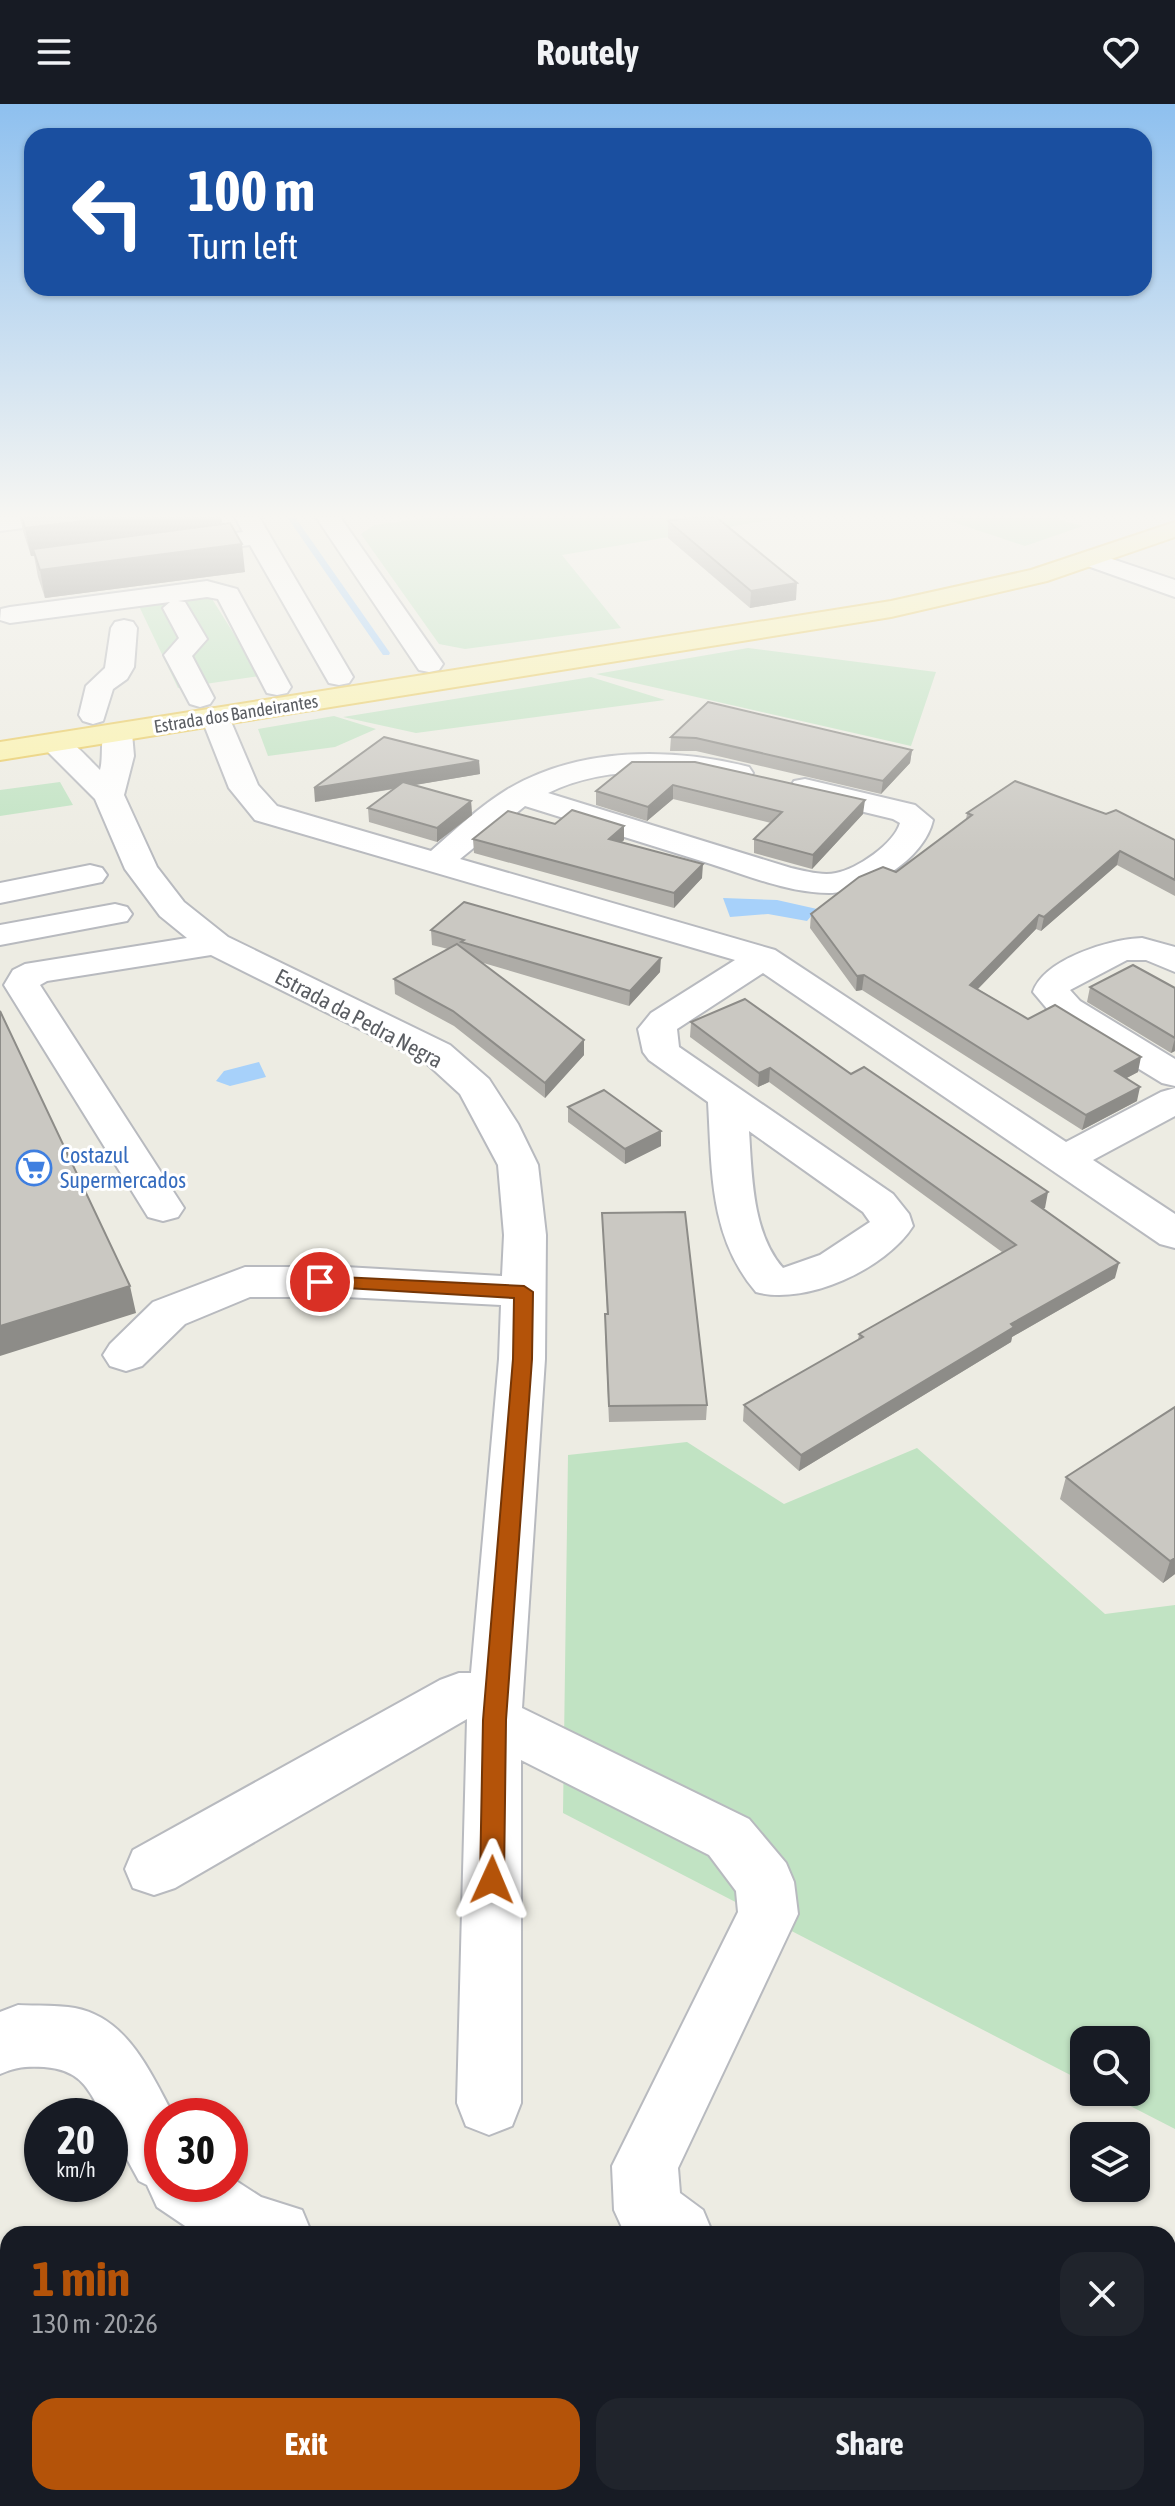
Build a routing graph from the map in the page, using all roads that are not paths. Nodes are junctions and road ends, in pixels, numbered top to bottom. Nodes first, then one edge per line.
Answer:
1 (124, 629) edge
2 (188, 629) edge
3 (246, 629) edge
4 (309, 629) edge
5 (405, 629) edge
6 (653, 629) edge
7 (756, 629) edge
8 (429, 664) junction
9 (339, 677) junction
10 (277, 687) junction
11 (208, 708) junction
12 (93, 715) junction
13 (0, 730) edge
14 (117, 733) junction
15 (54, 743) junction
16 (0, 751) edge
17 (109, 795) junction
18 (521, 795) junction
19 (435, 864) junction
20 (90, 875) dead end
21 (0, 893) edge
22 (115, 914) dead end
23 (0, 935) edge
24 (216, 944) junction
25 (763, 957) junction
26 (1175, 961) edge
27 (1175, 1075) edge
28 (727, 1100) junction
29 (1175, 1100) edge
30 (1062, 1160) junction
31 (163, 1208) dead end
32 (1175, 1234) edge
33 (524, 1292) junction
34 (126, 1355) dead end
35 (495, 1708) junction
36 (154, 1869) dead end
37 (0, 2043) edge
38 (489, 2103) dead end
39 (144, 2126) edge
40 (210, 2202) edge
41 (249, 2226) edge
42 (669, 2226) edge

1 - 12 street
2 - 11 street
3 - 10 street
4 - 9 street
5 - 8 street
6 - 8 main road, Estrada dos Bandeirantes
7 - 11 main road, Estrada dos Bandeirantes
8 - 9 main road, Estrada dos Bandeirantes
9 - 10 main road, Estrada dos Bandeirantes
10 - 11 main road, Estrada dos Bandeirantes
11 - 12 main road, Estrada dos Bandeirantes
11 - 14 main road, Estrada dos Bandeirantes
11 - 19 street
12 - 13 main road, Estrada dos Bandeirantes
14 - 15 main road, Estrada dos Bandeirantes
14 - 17 street
15 - 16 main road, Estrada dos Bandeirantes
15 - 17 street, Estrada da Pedra Negra
17 - 24 street, Estrada da Pedra Negra
18 - 18 street
18 - 19 street
19 - 25 street
20 - 21 street
22 - 23 street
24 - 31 street
24 - 33 street, Estrada da Pedra Negra
25 - 28 street
25 - 30 street
26 - 27 street
28 - 28 street
29 - 30 street
30 - 32 street
33 - 34 street
33 - 35 street, Estrada da Pedra Negra
35 - 36 street
35 - 38 street, Estrada da Pedra Negra
35 - 42 street
37 - 39 street
40 - 41 street

